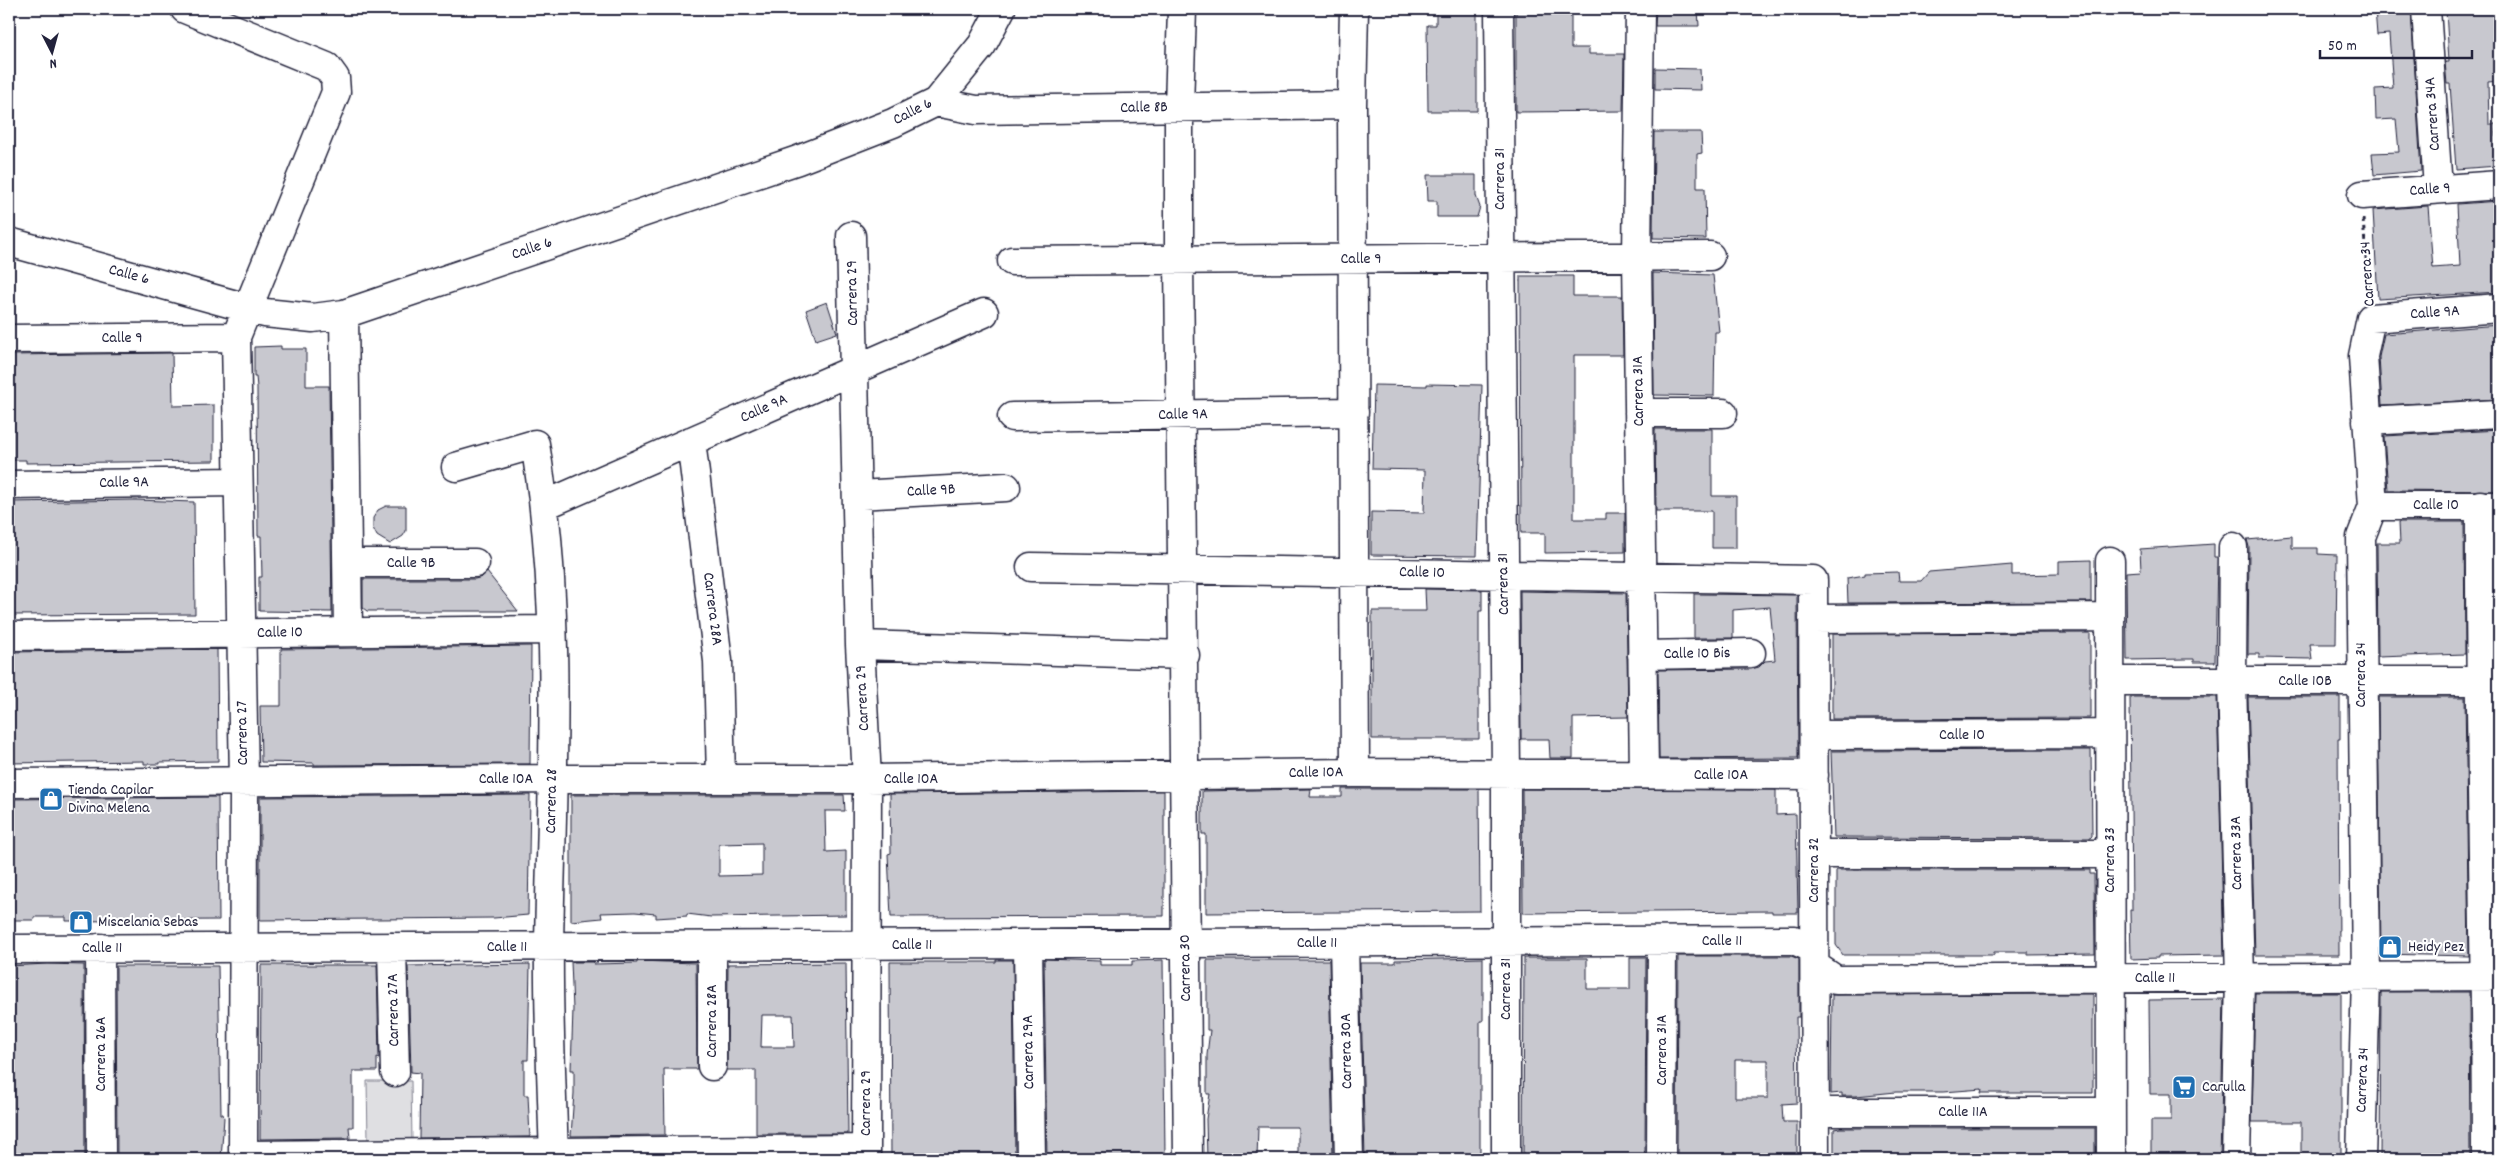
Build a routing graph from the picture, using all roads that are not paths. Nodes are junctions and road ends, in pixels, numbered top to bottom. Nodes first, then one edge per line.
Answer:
1 (185, 9) edge
2 (1002, 9) edge
3 (1182, 9) edge
4 (1354, 9) edge
5 (1499, 9) edge
6 (1640, 9) edge
7 (2426, 9) edge
8 (936, 102) junction
9 (1352, 106) junction
10 (1179, 107) junction
11 (2499, 185) edge
12 (2438, 189) junction
13 (2362, 195) road end
14 (851, 236) dead end
15 (9, 242) edge
16 (1710, 256) dead end
17 (1637, 257) junction
18 (1500, 258) junction
19 (1354, 259) junction
20 (1179, 260) junction
21 (1012, 261) dead end
22 (247, 308) junction
23 (2499, 308) edge
24 (984, 313) dead end
25 (344, 314) junction
26 (2371, 318) joint
27 (236, 337) junction
28 (9, 339) edge
29 (854, 369) junction
30 (1354, 412) junction
31 (1723, 412) dead end
32 (1639, 413) junction
33 (2499, 414) edge
34 (1182, 415) junction
35 (1012, 417) dead end
36 (2367, 421) junction
37 (691, 441) junction
38 (456, 467) dead end
39 (238, 482) junction
40 (9, 485) edge
41 (1006, 487) dead end
42 (857, 495) junction
43 (545, 505) junction
44 (2373, 506) junction
45 (2490, 506) edge
46 (2233, 548) dead end
47 (475, 562) dead end
48 (2110, 562) dead end
49 (348, 564) junction
50 (1031, 567) dead end
51 (1184, 570) junction
52 (1354, 572) junction
53 (1504, 575) junction
54 (1641, 577) junction
55 (1813, 580) joint
56 (2110, 616) junction
57 (1813, 619) junction
58 (551, 630) junction
59 (348, 632) junction
60 (241, 634) junction
61 (9, 636) edge
62 (860, 645) junction
63 (1752, 654) dead end
64 (1185, 655) junction
65 (1642, 655) junction
66 (2110, 681) junction
67 (2232, 681) junction
68 (2361, 681) junction
69 (2489, 681) edge
70 (2110, 734) junction
71 (1814, 735) junction
72 (1355, 773) junction
73 (1506, 773) junction
74 (1644, 774) junction
75 (1814, 775) junction
76 (1186, 776) junction
77 (721, 778) junction
78 (554, 779) junction
79 (867, 779) junction
80 (244, 780) junction
81 (9, 783) edge
82 (1814, 854) junction
83 (2110, 854) junction
84 (1662, 941) junction
85 (1506, 942) junction
86 (1344, 943) junction
87 (1028, 944) junction
88 (1185, 944) junction
89 (866, 945) junction
90 (549, 946) junction
91 (712, 946) junction
92 (392, 947) junction
93 (100, 948) junction
94 (243, 948) junction
95 (9, 949) edge
96 (1814, 958) junction
97 (2493, 976) edge
98 (2366, 977) junction
99 (2110, 978) junction
100 (2240, 978) junction
101 (712, 1066) dead end
102 (395, 1072) dead end
103 (1815, 1112) junction
104 (2110, 1112) junction
105 (866, 1154) edge
106 (554, 1156) edge
107 (243, 1157) edge
108 (101, 1159) edge
109 (1031, 1159) edge
110 (1188, 1159) edge
111 (1349, 1159) edge
112 (1506, 1159) edge
113 (1661, 1159) edge
114 (1815, 1159) edge
115 (2110, 1159) edge
116 (2236, 1159) edge
117 (2361, 1159) edge
118 (2486, 1159) edge

1 - 22 street, Carrera 27
2 - 8 street, Calle 6
3 - 10 street, Carrera 30
4 - 9 street
5 - 18 street, Carrera 31
6 - 17 street, Carrera 31A
7 - 12 street, Carrera 34A
8 - 10 street, Calle 8B
8 - 25 street, Calle 6
9 - 10 street, Calle 8B
9 - 19 street
10 - 20 street, Carrera 30
11 - 12 street, Calle 9
12 - 13 street, Calle 9
14 - 29 street, Carrera 29
15 - 22 street, Calle 6
16 - 17 street, Calle 9
17 - 18 street, Calle 9
17 - 32 street, Carrera 31A
18 - 19 street, Calle 9
18 - 53 street, Carrera 31
19 - 20 street, Calle 9
19 - 30 street
20 - 21 street, Calle 9
20 - 34 street, Carrera 30
22 - 25 street, Calle 6
22 - 27 street, Carrera 27
23 - 26 street, Calle 9A
24 - 29 street, Calle 9A
25 - 49 street
26 - 36 street, Carrera 34
27 - 28 street, Calle 9
27 - 39 street, Carrera 27
29 - 37 street, Calle 9A
29 - 42 street, Carrera 29
30 - 34 street, Calle 9A
30 - 52 street
31 - 32 street
32 - 54 street, Carrera 31A
33 - 36 street
34 - 35 street, Calle 9A
34 - 51 street, Carrera 30
36 - 44 street, Carrera 34
37 - 43 street, Calle 9A
37 - 77 street, Carrera 28A
38 - 43 street, Carrera 28
39 - 40 street, Calle 9A
39 - 60 street, Carrera 27
41 - 42 street, Calle 9B
42 - 62 street, Carrera 29
43 - 58 street, Carrera 28
44 - 45 street, Calle 10
44 - 68 street, Carrera 34
45 - 69 street
46 - 67 street, Carrera 33A
47 - 49 street, Calle 9B
48 - 56 street, Carrera 33
49 - 59 street
50 - 51 street, Calle 10
51 - 52 street, Calle 10
51 - 64 street, Carrera 30
52 - 53 street, Calle 10
52 - 72 street
53 - 54 street, Calle 10
53 - 73 street, Carrera 31
54 - 55 street, Calle 10
54 - 65 street, Carrera 31A
55 - 57 street, Carrera 32
56 - 57 street
56 - 66 street, Carrera 33
57 - 71 street, Carrera 32
58 - 59 street, Calle 10
58 - 78 street, Carrera 28
59 - 60 street, Calle 10
60 - 61 street, Calle 10
60 - 80 street, Carrera 27
62 - 64 street
62 - 79 street, Carrera 29
63 - 65 street, Calle 10 Bis
64 - 76 street, Carrera 30
65 - 74 street, Carrera 31A
66 - 67 street, Calle 10B
66 - 70 street, Carrera 33
67 - 68 street, Calle 10B
67 - 100 street, Carrera 33A
68 - 69 street, Calle 10B
68 - 98 street, Carrera 34
69 - 97 street
70 - 71 street, Calle 10
70 - 83 street, Carrera 33
71 - 75 street, Carrera 32
72 - 73 street, Calle 10A
72 - 76 street, Calle 10A
73 - 74 street, Calle 10A
73 - 85 street, Carrera 31
74 - 75 street, Calle 10A
75 - 82 street, Carrera 32
76 - 79 street, Calle 10A
76 - 88 street, Carrera 30
77 - 78 street, Calle 10A
77 - 79 street, Calle 10A
78 - 80 street, Calle 10A
78 - 90 street, Carrera 28
79 - 89 street, Carrera 29
80 - 81 street, Calle 10A
80 - 94 street, Carrera 27
82 - 83 street
82 - 96 street, Carrera 32
83 - 99 street, Carrera 33
84 - 85 street, Calle 11
84 - 96 street, Calle 11
84 - 113 street, Carrera 31A
85 - 86 street, Calle 11
85 - 112 street, Carrera 31
86 - 88 street, Calle 11
86 - 111 street, Carrera 30A
87 - 88 street, Calle 11
87 - 89 street, Calle 11
87 - 109 street, Carrera 29A
88 - 110 street, Carrera 30
89 - 91 street, Calle 11
89 - 105 street, Carrera 29
90 - 91 street, Calle 11
90 - 92 street, Calle 11
90 - 106 street, Carrera 28
91 - 101 street, Carrera 28A
92 - 94 street, Calle 11
92 - 102 street, Carrera 27A
93 - 94 street, Calle 11
93 - 95 street, Calle 11
93 - 108 street, Carrera 26A
94 - 107 street, Carrera 27
96 - 99 street, Calle 11
96 - 103 street, Carrera 32
97 - 98 street, Calle 11
97 - 118 street
98 - 100 street, Calle 11
98 - 117 street, Carrera 34
99 - 100 street, Calle 11
99 - 104 street, Carrera 33
100 - 116 street, Carrera 33A
103 - 104 street, Calle 11A
103 - 114 street, Carrera 32
104 - 115 street, Carrera 33
105 - 106 street
106 - 107 street

